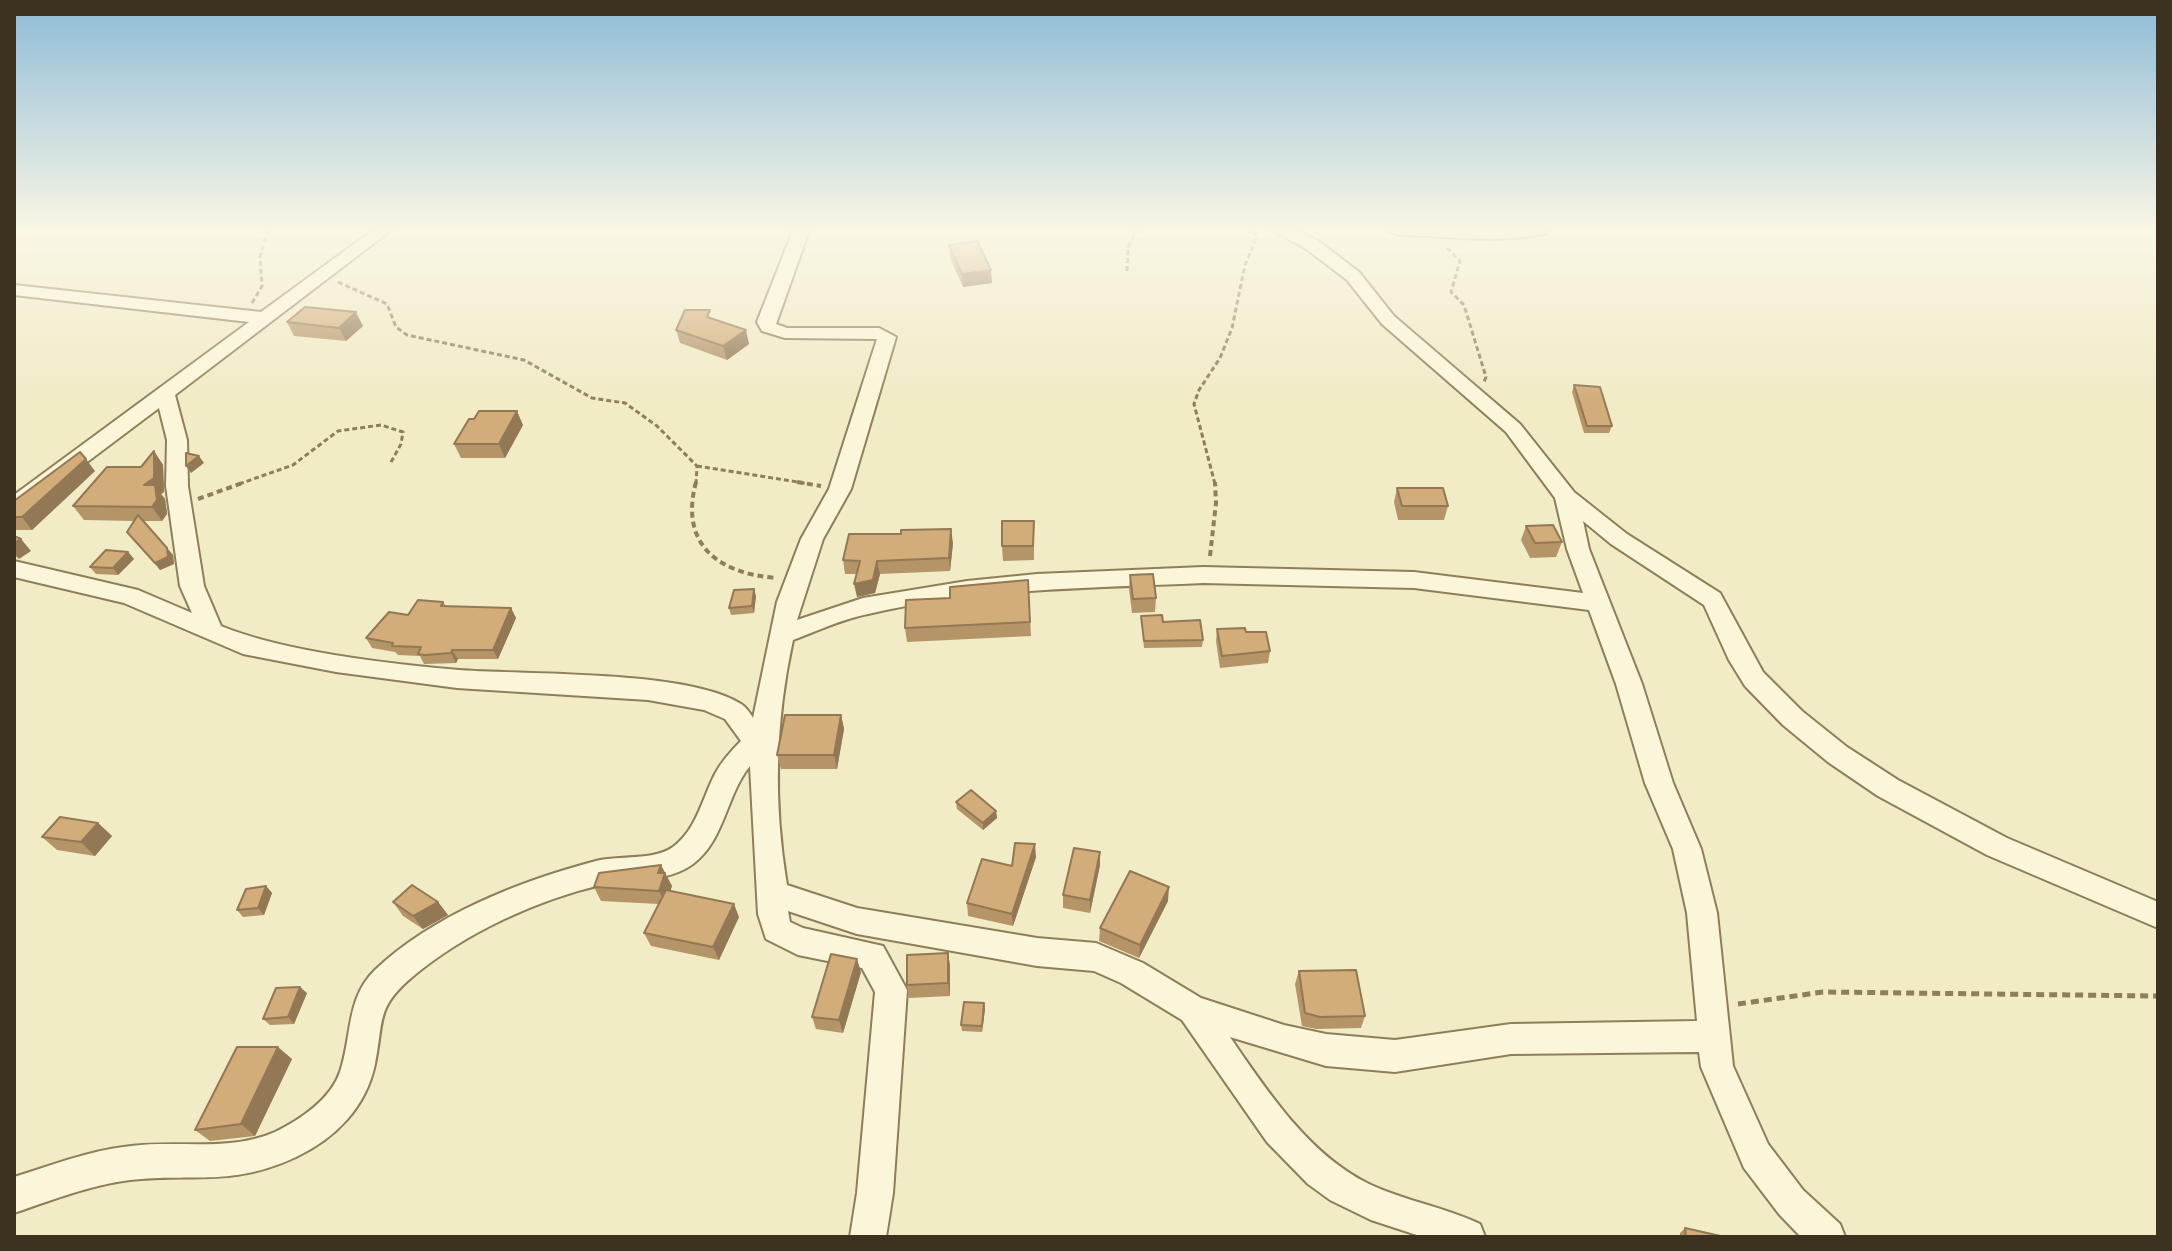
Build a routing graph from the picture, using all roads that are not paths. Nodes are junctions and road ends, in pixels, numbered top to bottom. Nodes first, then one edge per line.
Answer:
1 (307, 286) edge
2 (780, 286) edge
3 (1358, 286) edge
4 (14, 290) edge
5 (255, 317) junction
6 (165, 394) junction
7 (1566, 497) junction
8 (14, 506) edge
9 (14, 569) edge
10 (1600, 603) junction
11 (212, 632) junction
12 (784, 634) junction
13 (760, 746) junction
14 (774, 893) junction
15 (2158, 915) edge
16 (1193, 1010) junction
17 (1712, 1025) junction
18 (14, 1195) edge
19 (868, 1237) edge
20 (1467, 1237) edge
21 (1827, 1237) edge

1 - 5 street
2 - 12 street
3 - 7 street
4 - 5 street
5 - 6 street
6 - 8 street
6 - 11 street
7 - 10 street
7 - 15 street
9 - 11 street
10 - 12 street
10 - 17 street
11 - 13 street
12 - 13 street
13 - 14 street
13 - 18 street
14 - 16 street
14 - 19 street
16 - 17 street
16 - 20 street
17 - 21 street

